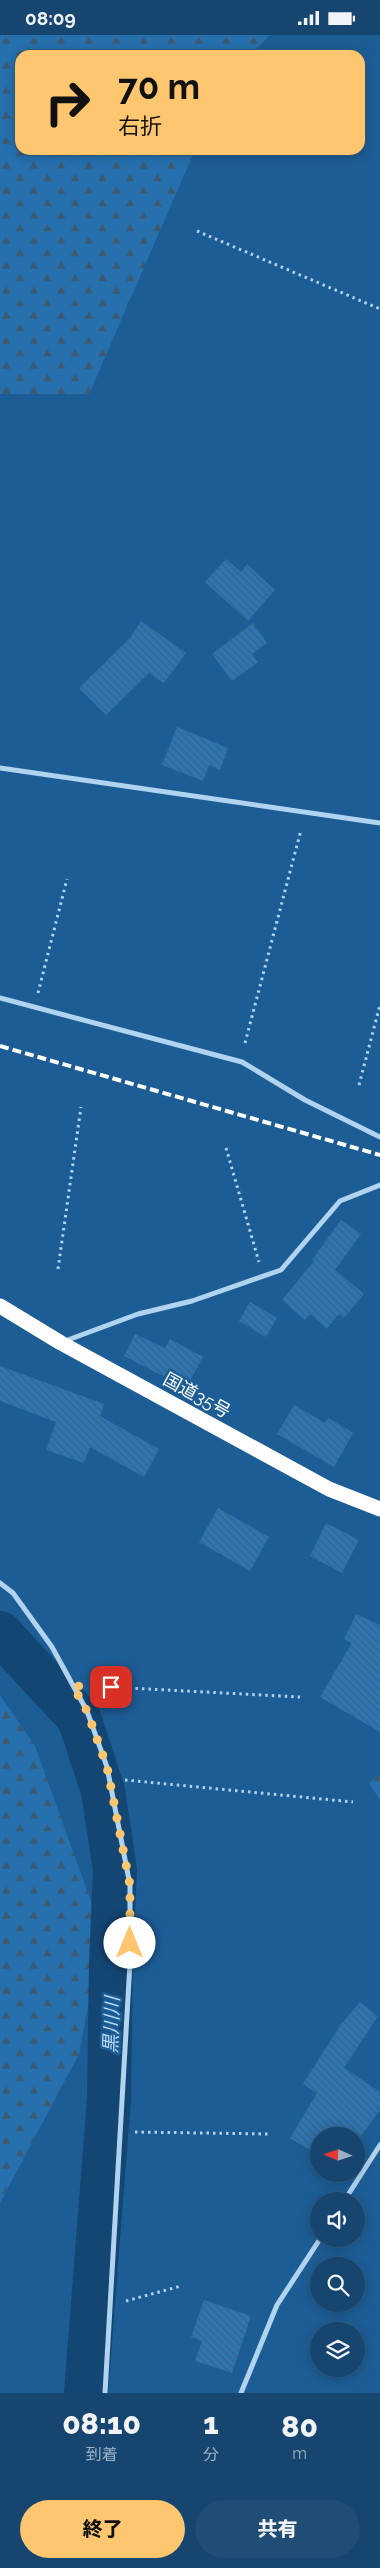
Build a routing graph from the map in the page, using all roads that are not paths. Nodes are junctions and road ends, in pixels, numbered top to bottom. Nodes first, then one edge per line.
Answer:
1 (0, 767) edge
2 (380, 823) edge
3 (0, 998) edge
4 (380, 1137) edge
5 (380, 1185) edge
6 (0, 1306) edge
7 (60, 1343) junction
8 (380, 1509) edge
9 (0, 1583) edge
10 (380, 2145) edge
11 (350, 2192) edge
12 (315, 2247) edge
13 (105, 2393) edge
14 (241, 2393) edge

1 - 2 street
3 - 4 street
5 - 7 street
6 - 7 highway, 国道35号
7 - 8 highway, 国道35号
9 - 13 street
10 - 11 street
12 - 14 street

